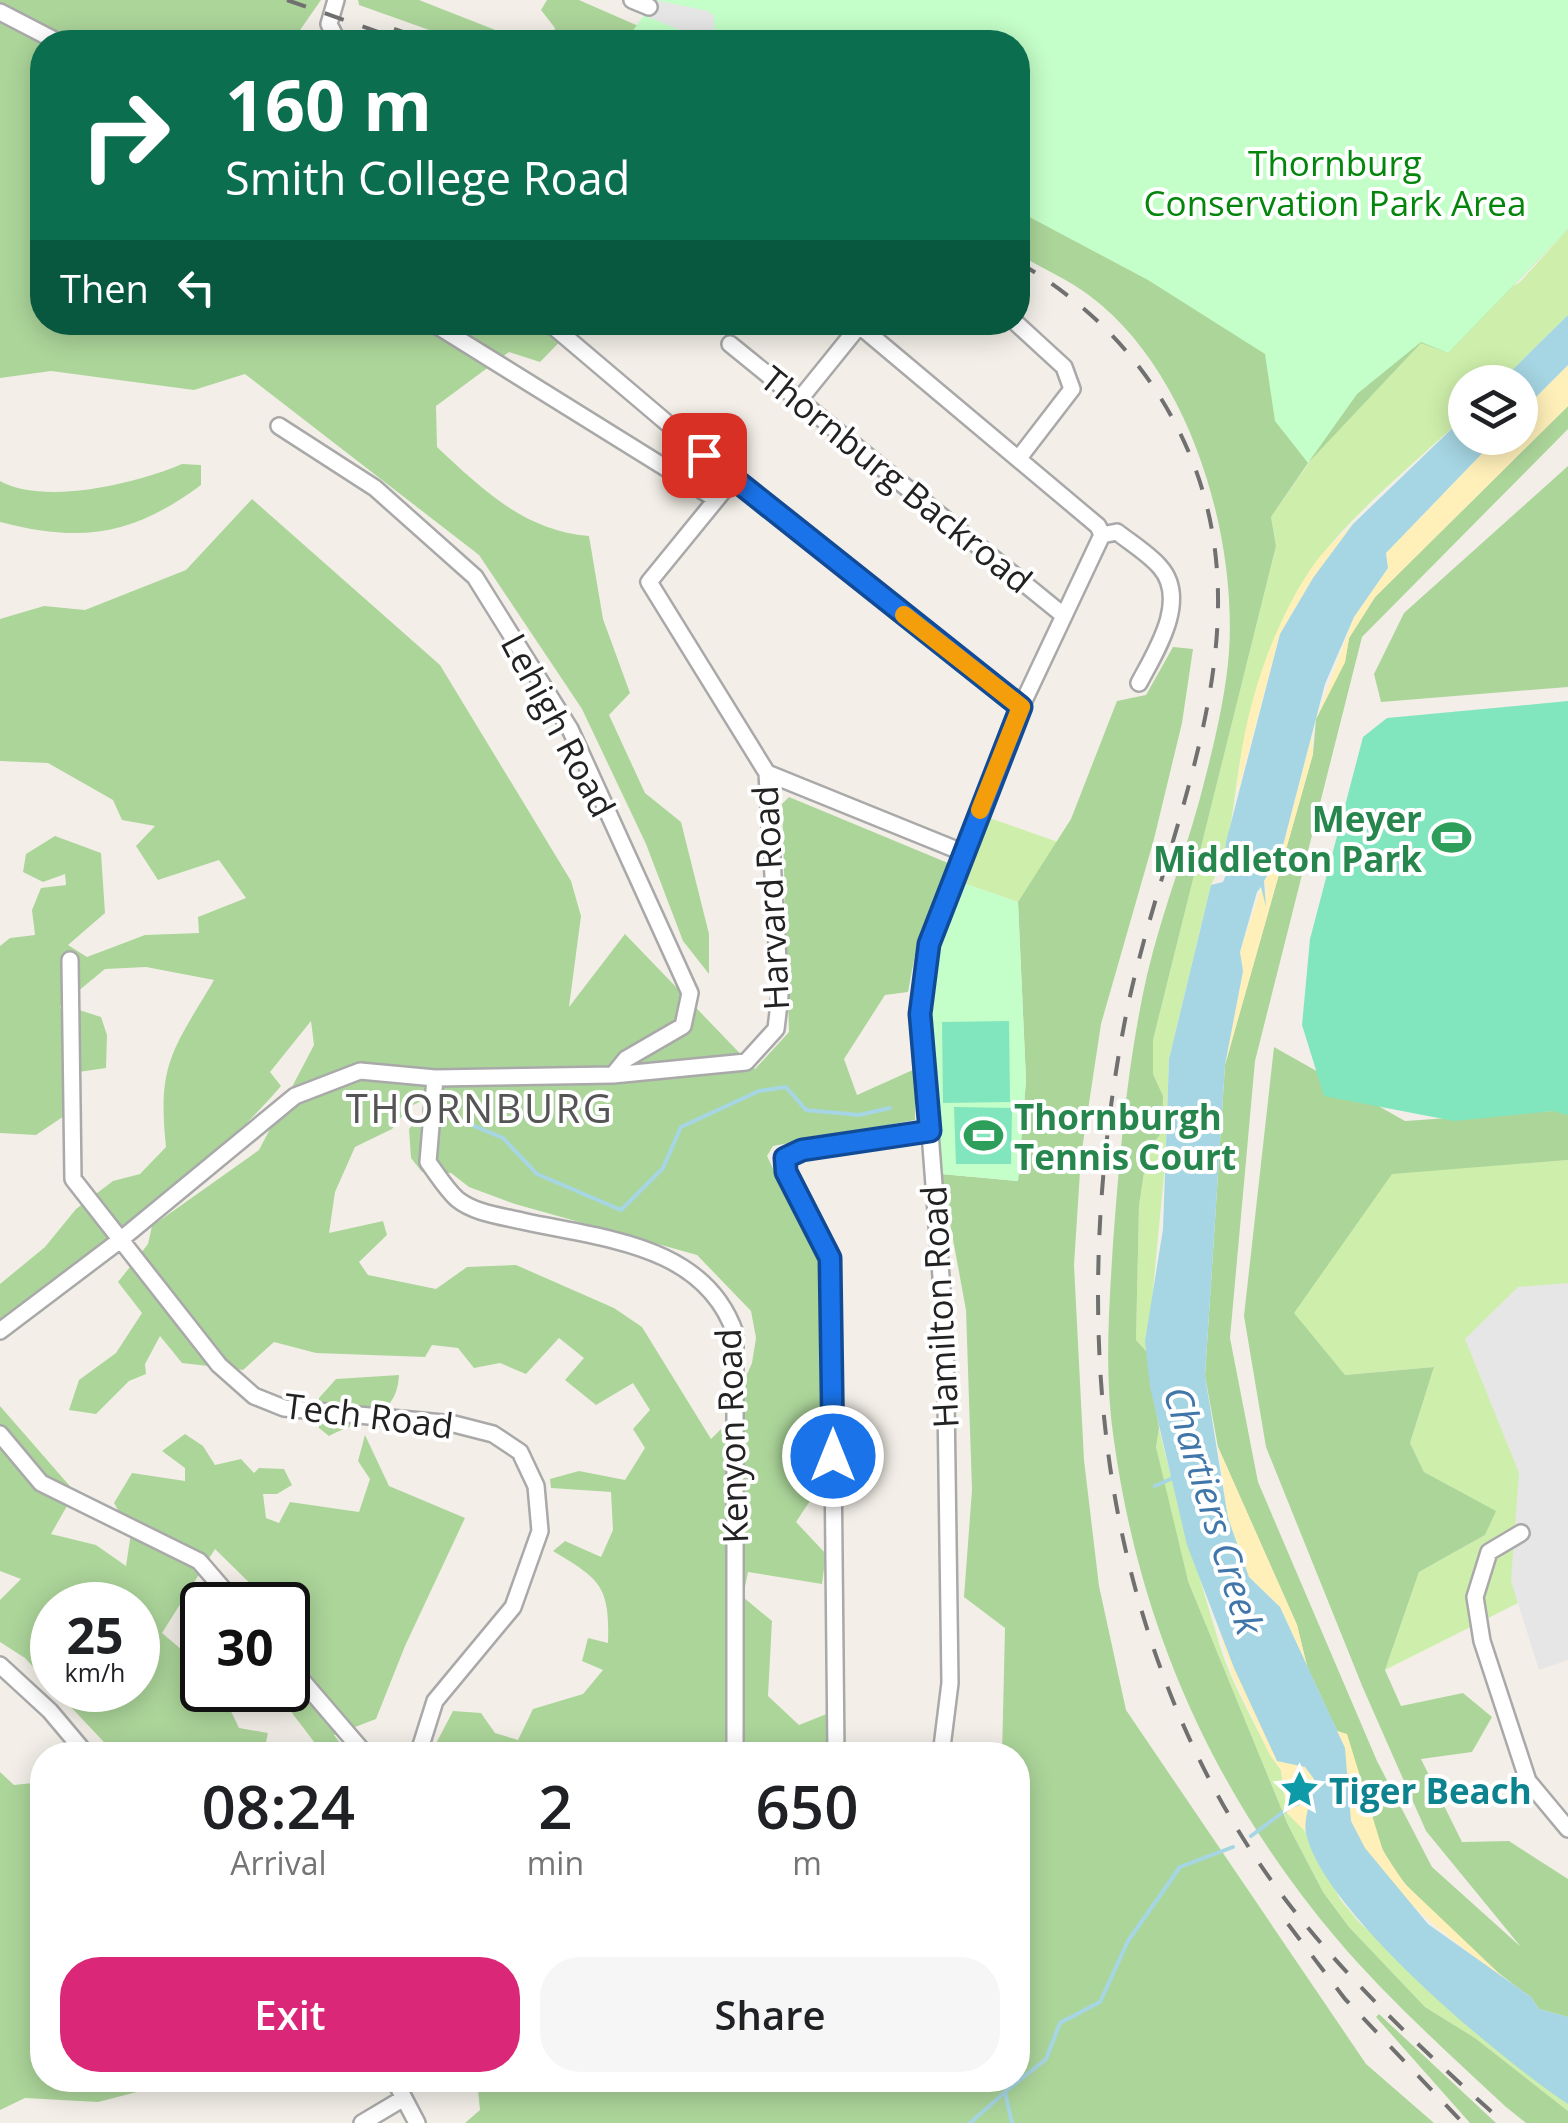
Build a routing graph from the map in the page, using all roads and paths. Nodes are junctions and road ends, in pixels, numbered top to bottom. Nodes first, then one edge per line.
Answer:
1 (336, 0) edge
2 (632, 0) edge
3 (649, 7) dead end
4 (0, 12) edge
5 (35, 30) edge
6 (332, 30) edge
7 (452, 335) edge
8 (563, 335) edge
9 (849, 335) edge
10 (870, 335) edge
11 (1029, 335) edge
12 (730, 344) dead end
13 (800, 399) junction
14 (279, 426) dead end
15 (1018, 458) junction
16 (732, 479) junction
17 (714, 498) junction
18 (1102, 535) junction
19 (1064, 616) junction
20 (1139, 683) dead end
21 (1021, 707) junction
22 (767, 773) junction
23 (962, 852) junction
24 (70, 960) dead end
25 (613, 1075) junction
26 (436, 1078) junction
27 (930, 1131) junction
28 (120, 1241) junction
29 (0, 1331) edge
30 (0, 1434) edge
31 (1521, 1533) dead end
32 (217, 1582) edge
33 (0, 1665) edge
34 (310, 1690) edge
35 (76, 1742) edge
36 (355, 1742) edge
37 (422, 1742) edge
38 (735, 1742) edge
39 (836, 1742) edge
40 (943, 1742) edge
41 (1568, 1829) edge
42 (401, 2092) edge
43 (404, 2098) junction
44 (362, 2123) edge
45 (418, 2123) edge

1 - 6 street
2 - 3 street
4 - 5 street
7 - 17 street
8 - 16 street
9 - 13 street
10 - 15 street
11 - 15 street
12 - 13 street, Thornburg Backroad
13 - 19 street, Thornburg Backroad
14 - 25 street, Lehigh Road
15 - 18 street
16 - 17 street
16 - 21 street
17 - 22 street, Harvard Road
18 - 19 street, Hamilton Road
18 - 20 street
19 - 21 street, Hamilton Road
21 - 23 street, Hamilton Road
22 - 23 street
22 - 25 street, Harvard Road
23 - 27 street, Hamilton Road
24 - 28 street, Tech Road
25 - 26 street, Harvard Road
26 - 28 street, Harvard Road
26 - 38 street, Kenyon Road
27 - 39 street
27 - 40 street, Hamilton Road
28 - 29 street, Harvard Road
28 - 37 street, Tech Road
30 - 32 street
31 - 41 street
33 - 35 street
34 - 36 street
42 - 43 street
43 - 44 street
43 - 45 street

